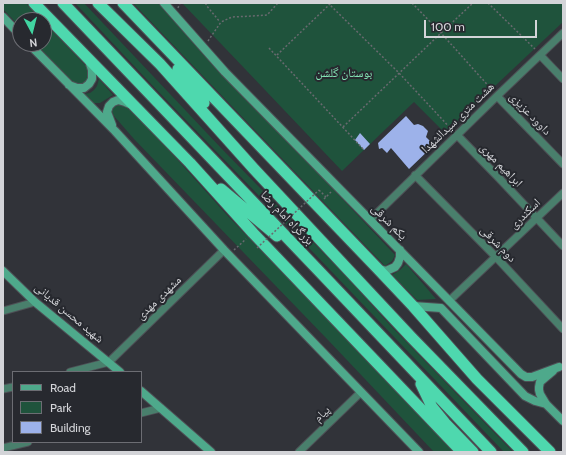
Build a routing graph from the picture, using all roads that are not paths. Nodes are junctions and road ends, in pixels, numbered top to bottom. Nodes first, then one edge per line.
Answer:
1 (34, 3) edge
2 (63, 3) edge
3 (98, 3) edge
4 (123, 3) edge
5 (164, 3) edge
6 (3, 17) edge
7 (143, 24) junction
8 (12, 27) edge
9 (563, 34) edge
10 (37, 52) edge
11 (540, 55) junction
12 (89, 60) junction
13 (563, 79) edge
14 (68, 84) junction
15 (497, 96) junction
16 (136, 108) junction
17 (115, 131) junction
18 (457, 135) junction
19 (190, 163) junction
20 (563, 164) edge
21 (254, 169) junction
22 (415, 176) junction
23 (563, 193) edge
24 (536, 218) junction
25 (370, 220) junction
26 (563, 246) edge
27 (400, 250) junction
28 (226, 252) junction
29 (496, 257) junction
30 (378, 269) junction
31 (318, 270) junction
32 (3, 271) edge
33 (450, 301) junction
34 (35, 302) junction
35 (413, 306) junction
36 (3, 311) edge
37 (563, 329) edge
38 (109, 362) junction
39 (561, 365) edge
40 (74, 371) edge
41 (119, 371) edge
42 (416, 373) junction
43 (142, 392) edge
44 (361, 392) junction
45 (546, 404) junction
46 (161, 408) junction
47 (142, 413) edge
48 (563, 421) edge
49 (24, 443) edge
50 (3, 448) edge
51 (211, 452) edge
52 (299, 452) edge
53 (419, 452) edge
54 (462, 452) edge
55 (473, 452) edge
56 (491, 452) edge
57 (523, 452) edge
58 (550, 452) edge

1 - 12 highway
2 - 31 highway, بزرگراه امام رضا
3 - 21 highway, بزرگراه امام رضا
4 - 7 highway
5 - 25 main road, یکم شرقی
6 - 8 main road
7 - 21 highway
7 - 30 highway
9 - 11 street, هشت متری سیدالشهدا
10 - 14 main road
11 - 13 street
11 - 15 street, هشت متری سیدالشهدا
12 - 14 main road
12 - 16 highway
14 - 17 main road
15 - 18 street, هشت متری سیدالشهدا
15 - 20 street, داوود عزیزی
16 - 17 main road
16 - 19 highway
17 - 28 main road
18 - 22 street, هشت متری سیدالشهدا
18 - 24 street, ابراهیم مهری
19 - 31 highway
19 - 54 highway
21 - 57 highway, بزرگراه امام رضا
22 - 25 street, هشت متری سیدالشهدا
22 - 29 street, دوم شرقی
23 - 24 street, اسکندری
24 - 26 street, ابراهیم مهری
24 - 29 street, اسکندری
25 - 27 main road, یکم شرقی
27 - 30 main road
27 - 33 main road, یکم شرقی
28 - 38 street, مشهدی مهدی
28 - 44 main road
29 - 33 street, اسکندری
29 - 37 street, دوم شرقی
30 - 35 highway
31 - 42 highway, بزرگراه امام رضا
32 - 34 main road, شهید محسن قدیانی
33 - 39 main road, یکم شرقی
34 - 36 street
34 - 38 main road, شهید محسن قدیانی
35 - 45 main road
35 - 58 highway
38 - 40 street
38 - 41 main road, شهید محسن قدیانی
39 - 45 main road, یکم شرقی
42 - 55 highway
42 - 56 highway, بزرگراه امام رضا
43 - 46 main road
44 - 52 street, پیام
44 - 53 main road
45 - 48 main road, یکم شرقی
46 - 47 street
46 - 51 main road
49 - 50 street

